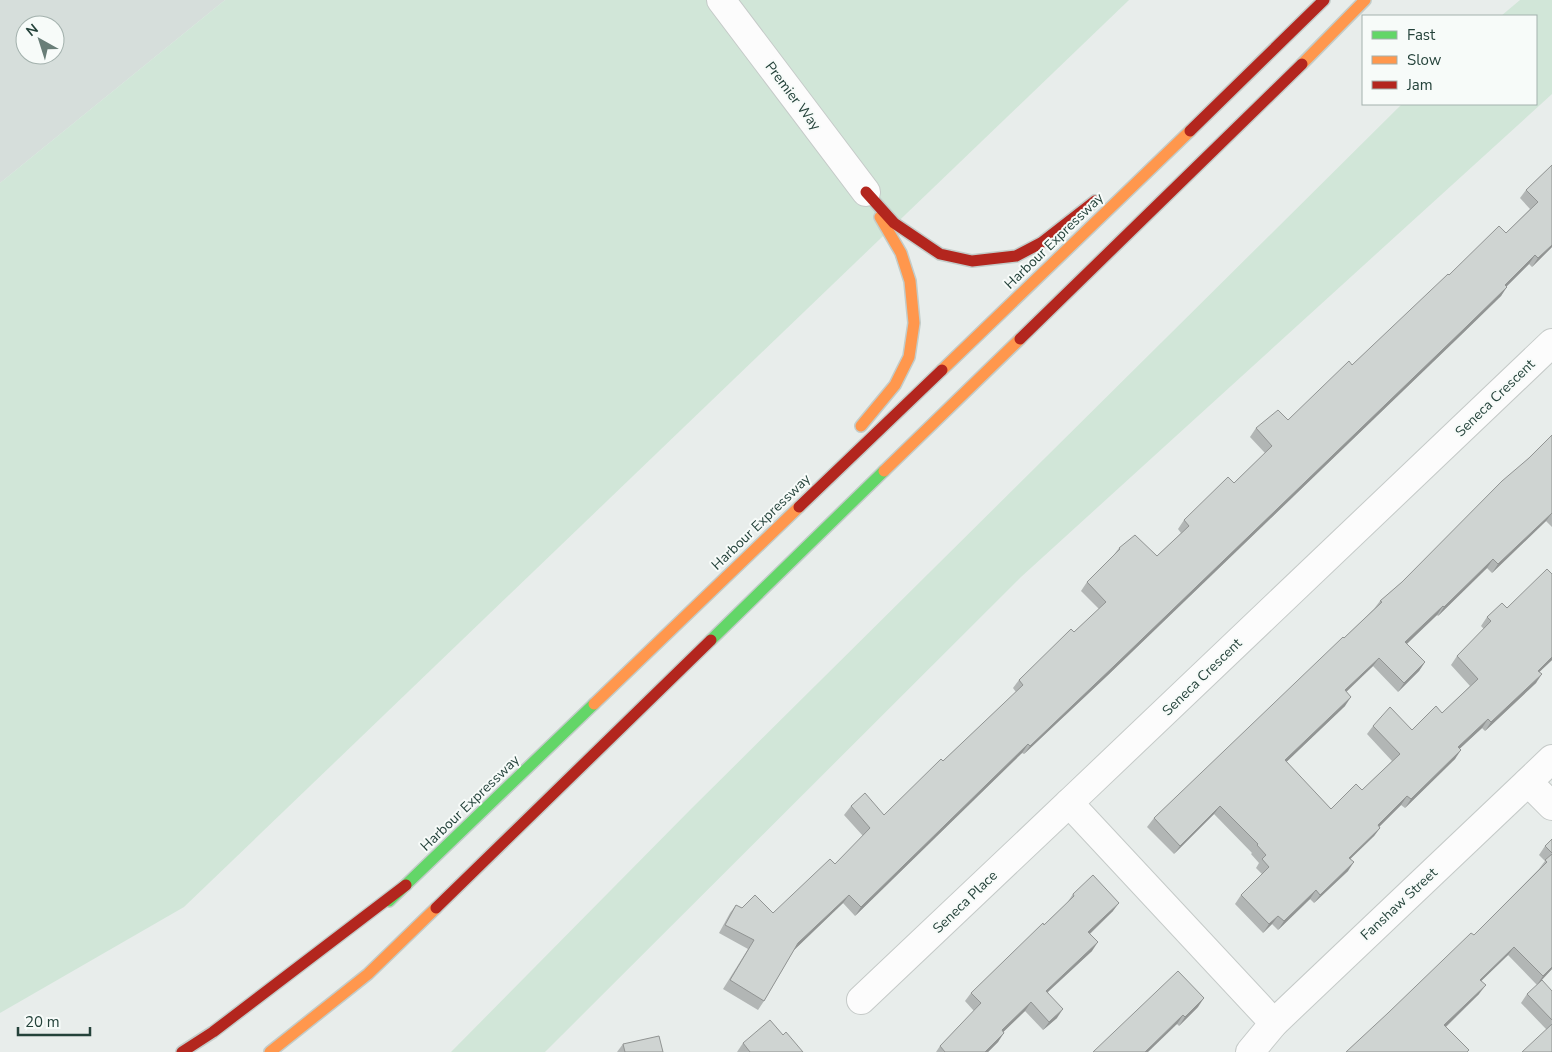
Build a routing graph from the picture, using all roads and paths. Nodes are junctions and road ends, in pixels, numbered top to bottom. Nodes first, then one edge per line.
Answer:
1 (721, 0) edge
2 (1324, 0) edge
3 (1364, 0) edge
4 (1213, 109) junction
5 (1127, 176) dead end
6 (866, 192) junction
7 (1104, 194) dead end
8 (1552, 343) edge
9 (853, 437) dead end
10 (840, 451) dead end
11 (764, 540) junction
12 (1552, 759) edge
13 (1528, 782) junction
14 (1069, 803) junction
15 (1552, 806) edge
16 (406, 885) junction
17 (292, 987) dead end
18 (861, 1000) dead end
19 (1274, 1023) junction
20 (182, 1052) edge
21 (270, 1052) edge
22 (1250, 1052) edge

1 - 6 street, Premier Way
2 - 4 main road, Harbour Expressway
3 - 21 main road
4 - 5 main road
4 - 11 main road, Harbour Expressway
6 - 7 main road
6 - 9 main road
8 - 14 street, Seneca Crescent
10 - 11 main road
11 - 16 main road, Harbour Expressway
12 - 13 street, Fanshaw Street
13 - 15 street
13 - 19 street, Fanshaw Street
14 - 18 street, Seneca Place
14 - 19 street
16 - 17 main road, Harbour Expressway
16 - 20 main road
19 - 22 street, Fanshaw Street

